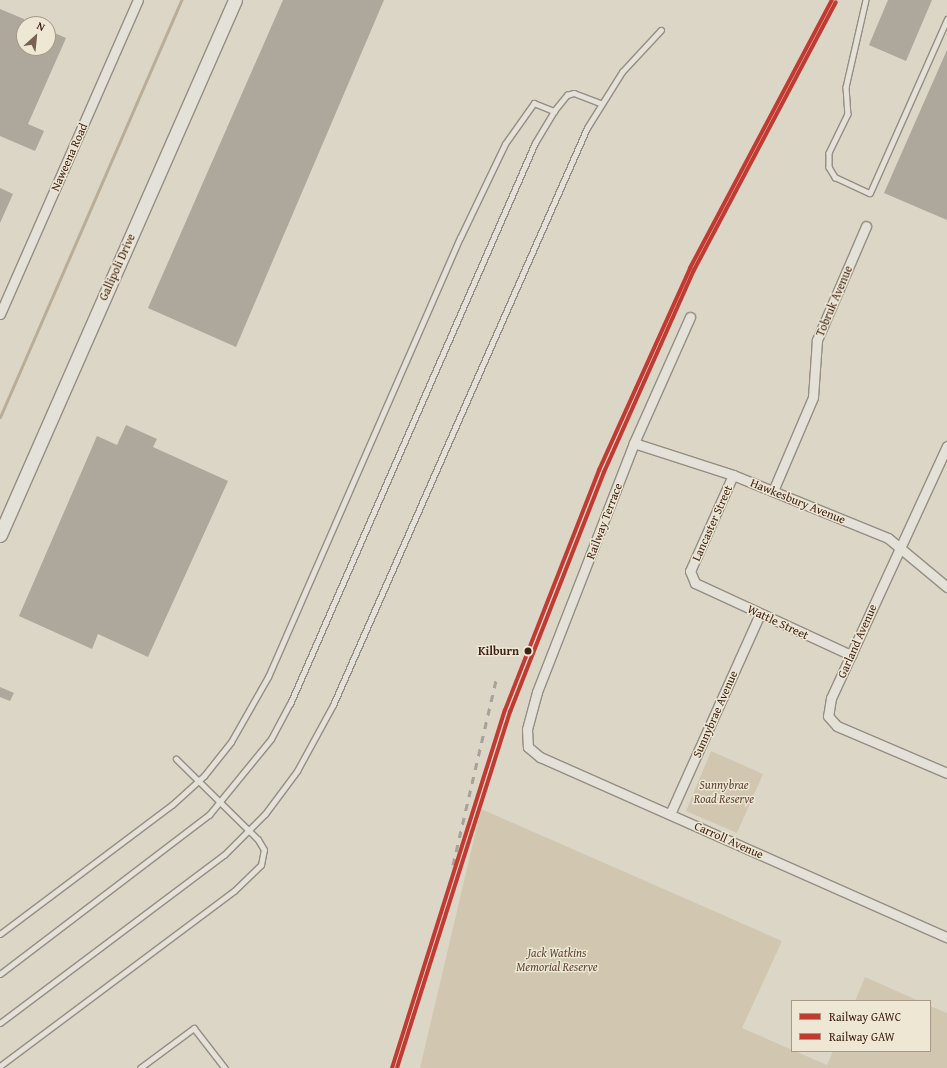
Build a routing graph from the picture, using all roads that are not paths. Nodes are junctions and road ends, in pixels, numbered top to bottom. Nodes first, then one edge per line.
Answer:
1 (138, 0) edge
2 (235, 0) edge
3 (866, 0) edge
4 (947, 19) edge
5 (661, 30) dead end
6 (600, 103) junction
7 (554, 111) junction
8 (866, 226) dead end
9 (0, 314) edge
10 (690, 317) dead end
11 (634, 443) junction
12 (947, 446) edge
13 (733, 475) junction
14 (774, 491) junction
15 (0, 535) edge
16 (901, 545) junction
17 (947, 587) edge
18 (706, 589) joint
19 (760, 614) junction
20 (851, 655) junction
21 (527, 729) joint
22 (176, 759) dead end
23 (947, 773) edge
24 (198, 781) junction
25 (221, 803) junction
26 (670, 814) junction
27 (249, 831) junction
28 (0, 934) edge
29 (947, 938) edge
30 (0, 974) edge
31 (0, 1023) edge
32 (0, 1066) edge
33 (140, 1068) edge
34 (225, 1068) edge

1 - 9 street, Naweena Road
2 - 15 street, Gallipoli Drive
3 - 4 lane
5 - 6 lane
6 - 7 lane
6 - 27 lane
7 - 24 lane
7 - 25 lane
8 - 14 street, Tobruk Avenue
10 - 11 street, Railway Terrace
11 - 13 street, Hawkesbury Avenue
11 - 21 street, Railway Terrace
12 - 16 street, Garland Avenue
13 - 14 street, Hawkesbury Avenue
13 - 18 street, Lancaster Street
14 - 16 street, Hawkesbury Avenue
16 - 17 street, Hawkesbury Avenue
16 - 20 street, Garland Avenue
18 - 19 street, Wattle Street
19 - 20 street, Wattle Street
19 - 26 street, Sunnybrae Avenue
20 - 23 street, Garland Avenue
21 - 26 street, Carroll Avenue
22 - 24 lane
24 - 25 lane
24 - 28 lane
25 - 27 lane
25 - 30 lane
26 - 29 street, Carroll Avenue
27 - 31 lane
27 - 32 lane
33 - 34 lane

